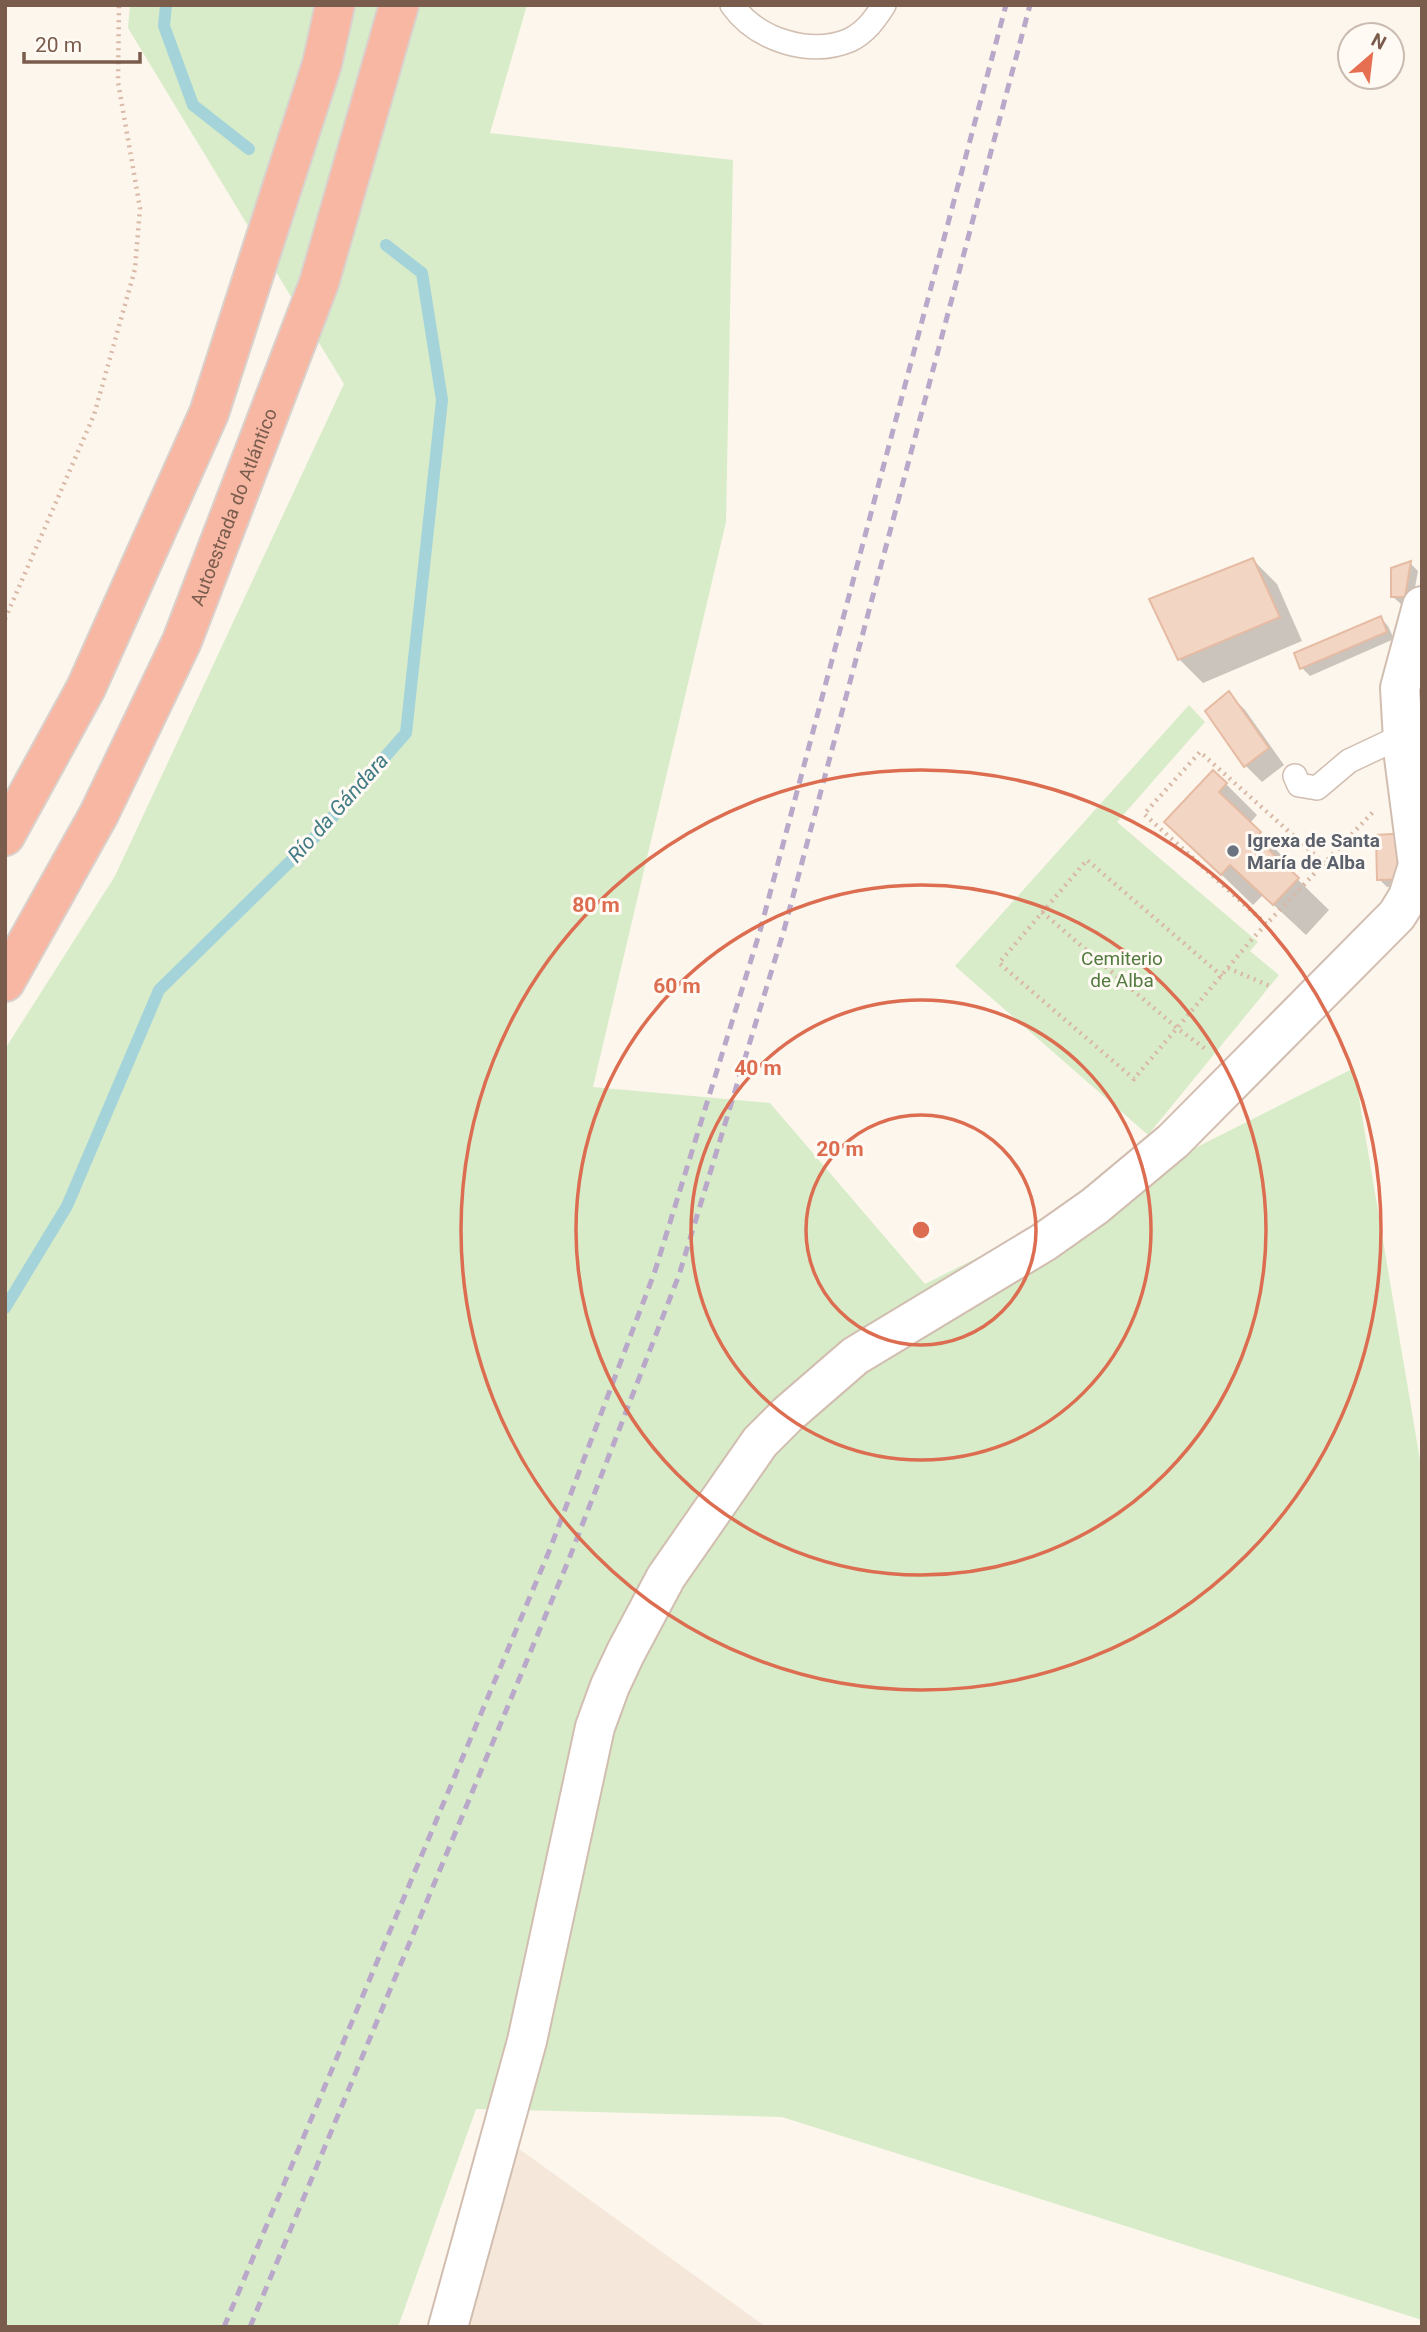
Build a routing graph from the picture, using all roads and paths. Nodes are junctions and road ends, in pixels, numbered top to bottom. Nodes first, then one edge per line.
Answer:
1 (118, 5) edge
2 (335, 5) edge
3 (399, 5) edge
4 (732, 5) edge
5 (884, 5) edge
6 (1422, 606) edge
7 (7, 610) edge
8 (5, 619) edge
9 (1402, 736) junction
10 (1295, 776) dead end
11 (1410, 805) junction
12 (5, 836) edge
13 (1324, 863) junction
14 (1042, 912) junction
15 (1266, 924) junction
16 (1222, 975) junction
17 (5, 982) edge
18 (1177, 1028) junction
19 (1213, 1055) dead end
20 (448, 2327) edge

1 - 7 path
2 - 12 highway
3 - 17 highway, Autoestrada do Atlántico
4 - 5 lane
6 - 9 street
7 - 8 path
9 - 10 lane
9 - 11 street
11 - 13 path
11 - 20 street
13 - 15 path
13 - 15 path
14 - 16 path
14 - 18 path
14 - 18 path
15 - 16 path
16 - 18 path
18 - 19 path

